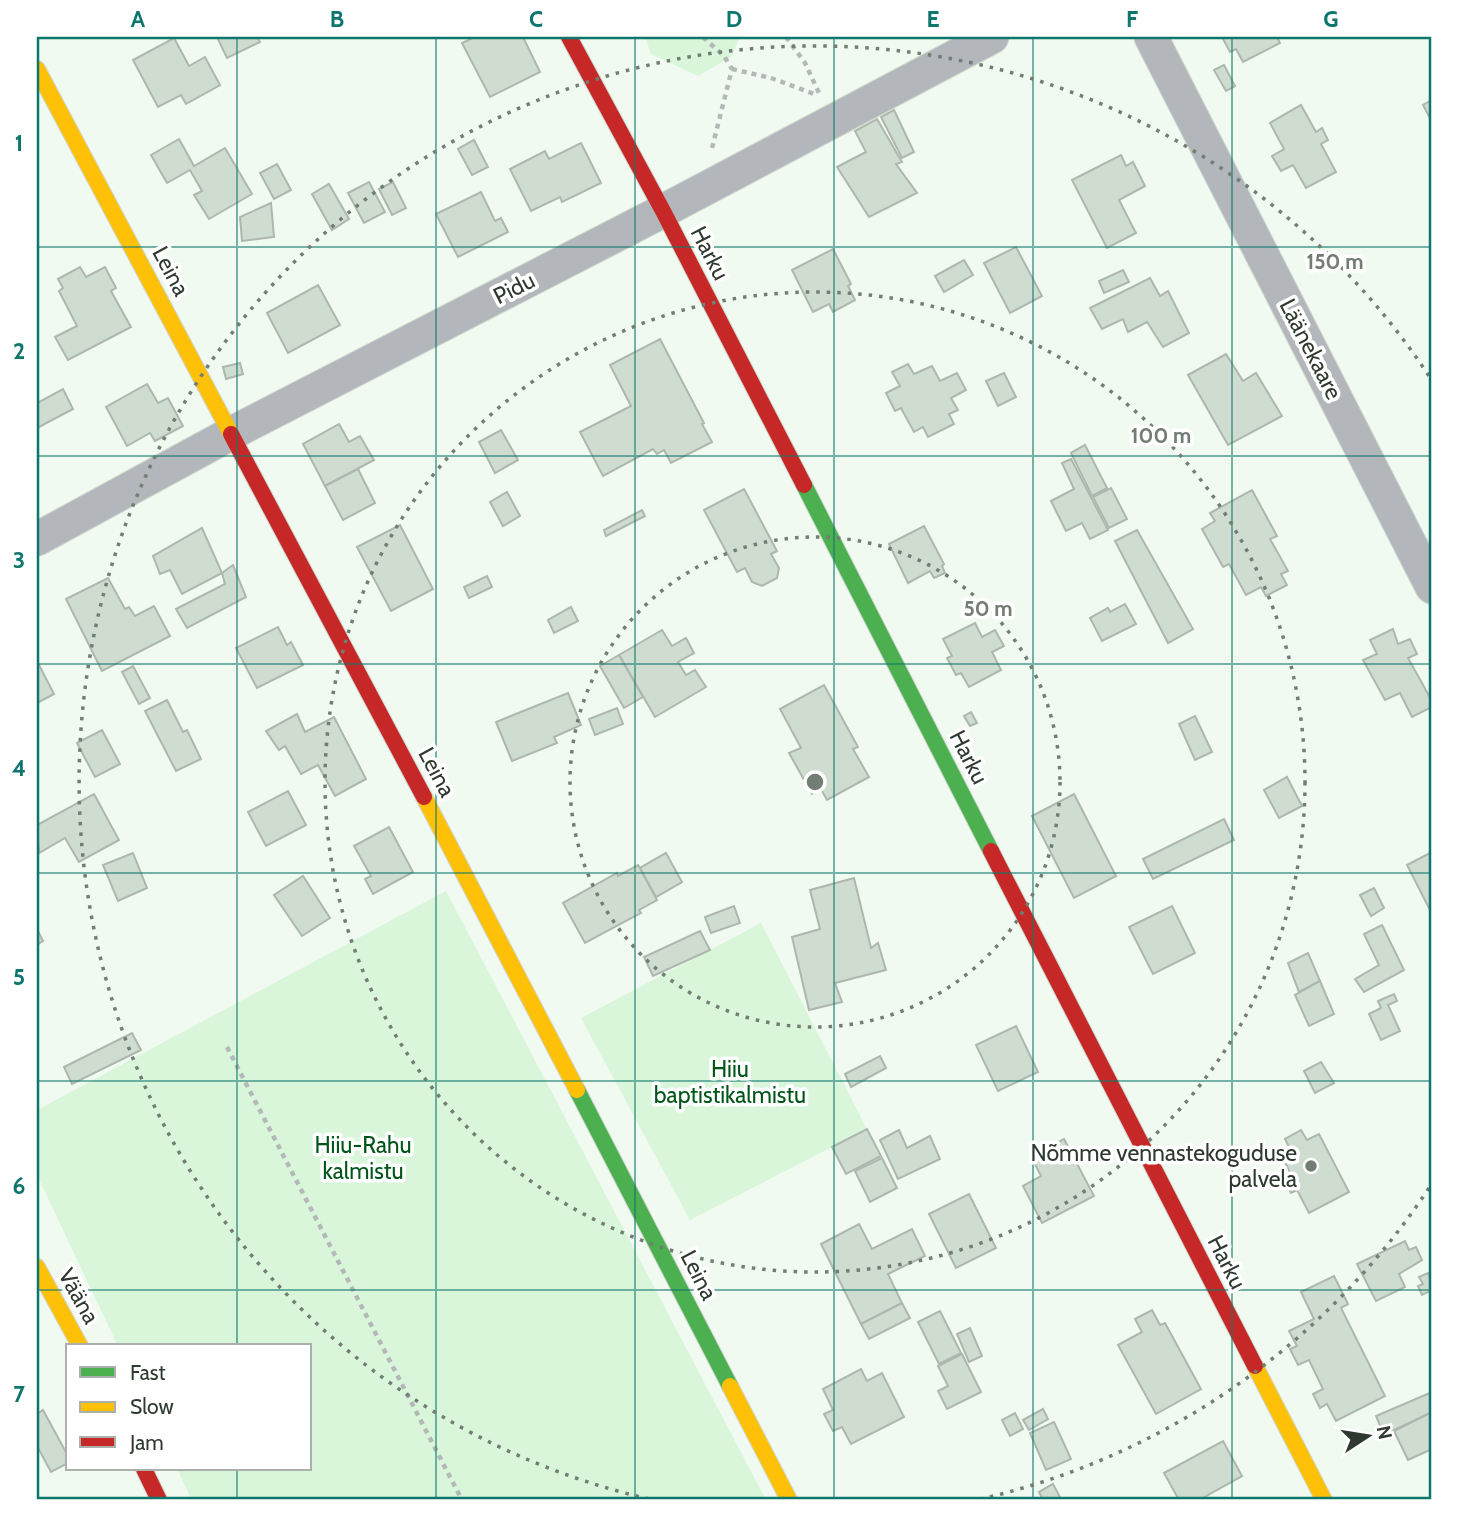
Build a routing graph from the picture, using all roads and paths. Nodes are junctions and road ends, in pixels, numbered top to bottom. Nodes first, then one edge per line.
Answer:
1 (569, 37) edge
2 (703, 37) edge
3 (786, 37) edge
4 (992, 37) edge
5 (1151, 37) edge
6 (37, 69) edge
7 (732, 69) junction
8 (708, 187) junction
9 (663, 211) junction
10 (232, 433) junction
11 (37, 539) edge
12 (1432, 587) edge
13 (227, 1047) dead end
14 (37, 1267) edge
15 (79, 1344) edge
16 (144, 1470) edge
17 (159, 1500) edge
18 (462, 1500) edge
19 (789, 1500) edge
20 (1324, 1500) edge

1 - 9 street, Harku
2 - 7 path
3 - 7 path
4 - 8 street, Pidu
5 - 12 street, Läänekaare
6 - 10 street, Leina
7 - 8 path
8 - 9 street, Pidu
9 - 10 street, Pidu
9 - 20 street, Harku
10 - 11 street, Pidu
10 - 19 street, Leina
13 - 18 path
14 - 15 street, Vääna
16 - 17 street

